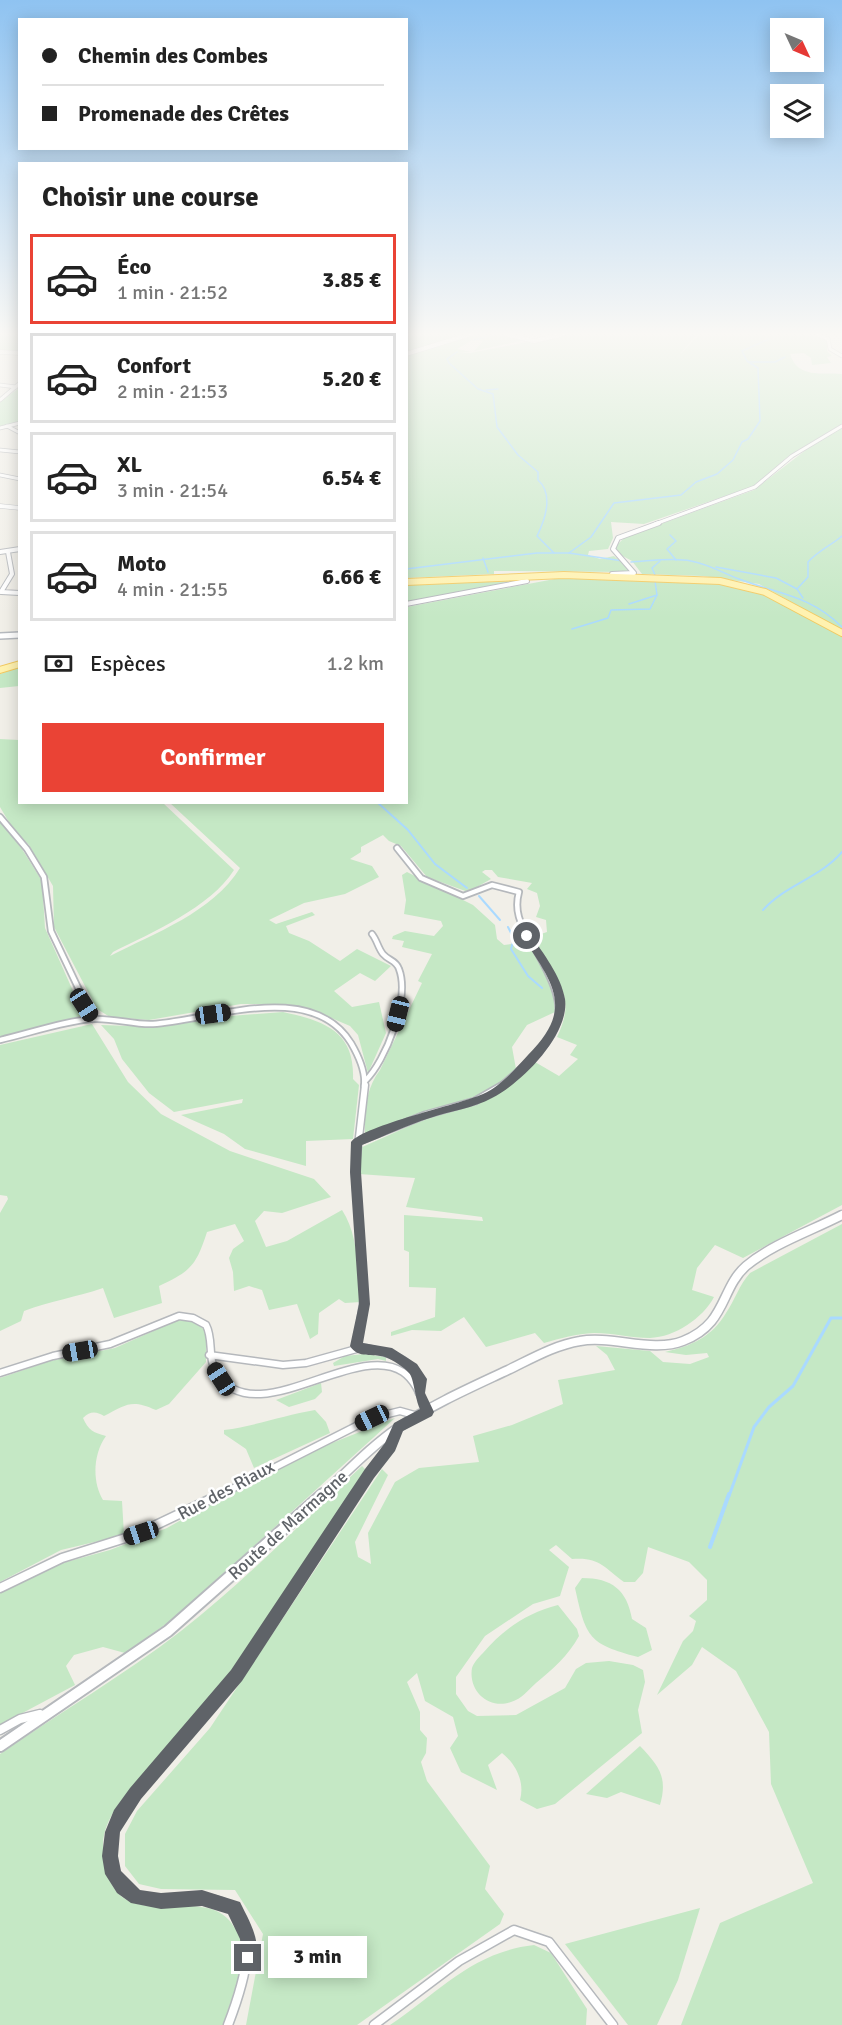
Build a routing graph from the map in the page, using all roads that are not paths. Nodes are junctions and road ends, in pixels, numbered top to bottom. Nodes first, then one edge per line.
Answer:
1 (838, 428) edge
2 (0, 450) edge
3 (18, 452) edge
4 (0, 476) edge
5 (18, 479) edge
6 (0, 506) edge
7 (18, 508) edge
8 (18, 550) edge
9 (0, 552) edge
10 (8, 552) junction
11 (634, 573) junction
12 (604, 576) junction
13 (644, 577) junction
14 (527, 581) dead end
15 (408, 582) edge
16 (6, 593) joint
17 (18, 593) edge
18 (408, 604) edge
19 (842, 633) edge
20 (18, 635) edge
21 (0, 636) edge
22 (18, 665) edge
23 (0, 670) edge
24 (0, 817) edge
25 (397, 848) dead end
26 (372, 934) dead end
27 (93, 1019) junction
28 (0, 1040) edge
29 (365, 1081) junction
30 (357, 1142) junction
31 (842, 1215) edge
32 (360, 1348) junction
33 (209, 1354) junction
34 (0, 1373) edge
35 (419, 1393) junction
36 (428, 1412) junction
37 (418, 1416) junction
38 (399, 1427) junction
39 (0, 1588) edge
40 (47, 1713) junction
41 (0, 1730) edge
42 (0, 1746) edge
43 (228, 2025) edge
44 (374, 2025) edge
45 (613, 2025) edge

1 - 11 street
2 - 3 street
4 - 5 street
6 - 7 street
8 - 10 street
9 - 10 street
10 - 16 street
11 - 12 street
11 - 13 street
12 - 13 main road
12 - 15 main road
13 - 19 main road
14 - 18 street
16 - 17 street
20 - 21 main road
22 - 23 main road
24 - 27 street
25 - 30 street
26 - 29 street
27 - 28 street
27 - 29 street
29 - 30 street
30 - 32 street
31 - 36 street, Route de Marmagne
32 - 33 street
32 - 35 street
33 - 34 street
33 - 35 street
35 - 36 street
36 - 37 street, Route de Marmagne
37 - 38 street, Route de Marmagne
37 - 39 street, Rue des Riaux
38 - 40 street, Route de Marmagne
38 - 43 street
40 - 41 street
40 - 42 street, Route de Marmagne
44 - 45 street

